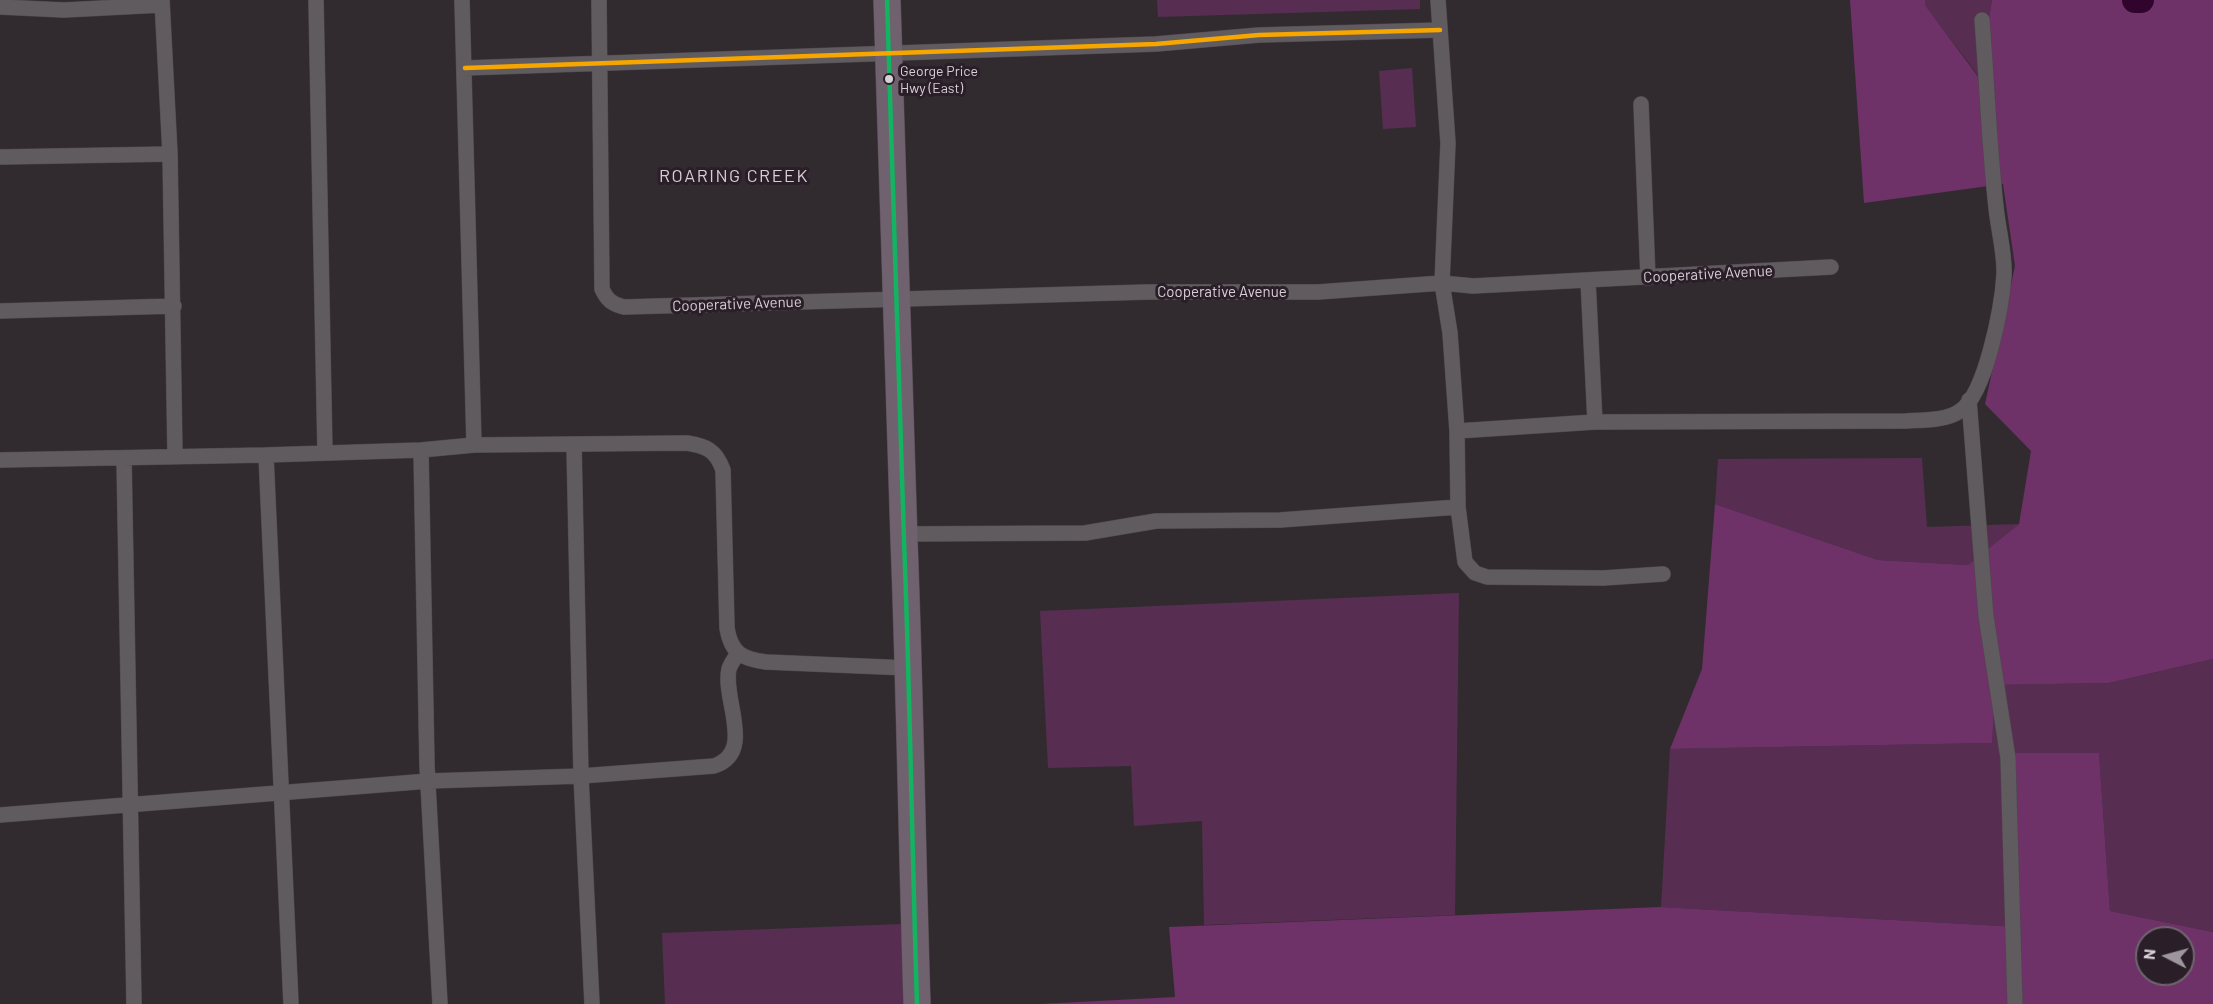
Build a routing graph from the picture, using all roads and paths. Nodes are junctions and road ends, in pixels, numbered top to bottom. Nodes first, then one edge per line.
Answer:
1 (316, 0) edge
2 (462, 0) edge
3 (599, 0) edge
4 (886, 0) edge
5 (1438, 0) edge
6 (162, 2) edge
7 (0, 7) edge
8 (1982, 20) dead end
9 (1440, 30) junction
10 (888, 53) junction
11 (601, 65) junction
12 (465, 68) junction
13 (1641, 104) dead end
14 (170, 154) junction
15 (0, 157) edge
16 (1831, 267) dead end
17 (1648, 278) junction
18 (1588, 280) junction
19 (1442, 284) junction
20 (896, 299) junction
21 (174, 306) junction
22 (0, 311) edge
23 (1969, 400) junction
24 (1595, 422) junction
25 (1456, 431) junction
26 (474, 445) junction
27 (574, 445) junction
28 (421, 450) junction
29 (325, 453) junction
30 (175, 455) junction
31 (266, 455) junction
32 (124, 458) junction
33 (0, 460) edge
34 (1458, 507) junction
35 (903, 534) junction
36 (1664, 574) dead end
37 (738, 653) junction
38 (908, 668) junction
39 (581, 776) junction
40 (429, 781) junction
41 (283, 794) junction
42 (131, 804) junction
43 (0, 815) edge
44 (134, 1004) edge
45 (291, 1004) edge
46 (440, 1004) edge
47 (592, 1004) edge
48 (916, 1004) edge
49 (2015, 1004) edge

1 - 29 street
2 - 12 street
3 - 11 street
4 - 10 highway
5 - 9 street
6 - 7 street
6 - 14 street
8 - 23 street
9 - 10 street
9 - 19 street
10 - 11 street
10 - 20 highway
11 - 12 street
11 - 20 street, Cooperative Avenue
12 - 26 street
13 - 17 street
14 - 15 street
14 - 21 street
16 - 17 street, Cooperative Avenue
17 - 18 street, Cooperative Avenue
18 - 19 street, Cooperative Avenue
18 - 24 street
19 - 20 street, Cooperative Avenue
19 - 25 street
20 - 35 highway
21 - 22 street
21 - 30 street
23 - 24 street
23 - 49 street
24 - 25 street
25 - 34 street
26 - 27 street
26 - 28 street
27 - 37 street
27 - 39 street
28 - 29 street
28 - 40 street
29 - 31 street
30 - 31 street
30 - 32 street
31 - 41 street
32 - 33 street
32 - 42 street
34 - 35 street
34 - 36 street
35 - 38 highway
37 - 38 street
37 - 39 street
38 - 48 highway
39 - 40 street
39 - 47 street
40 - 41 street
40 - 46 street
41 - 42 street
41 - 45 street
42 - 43 street
42 - 44 street

